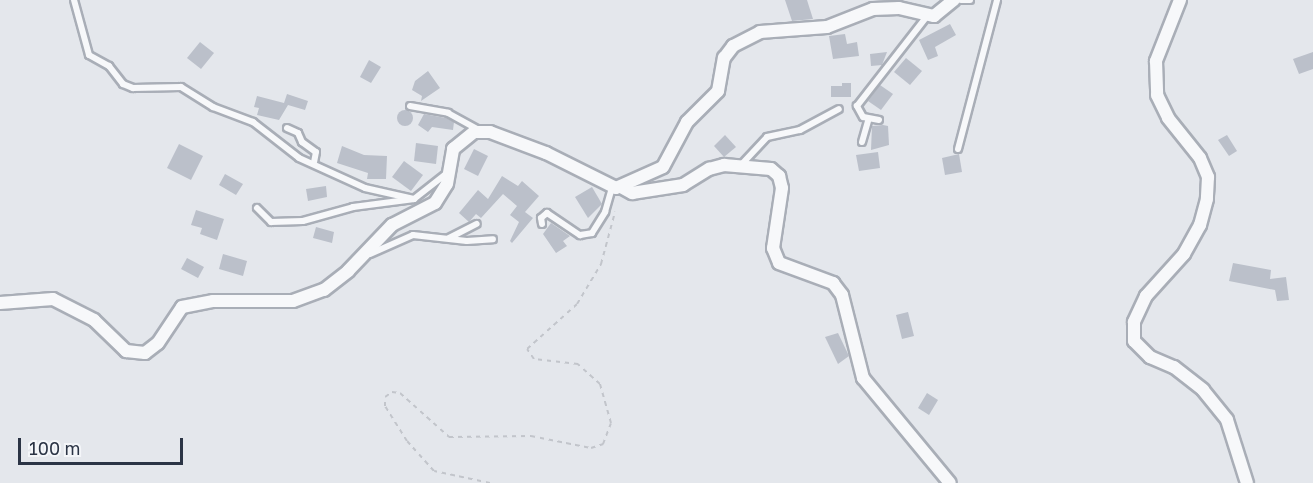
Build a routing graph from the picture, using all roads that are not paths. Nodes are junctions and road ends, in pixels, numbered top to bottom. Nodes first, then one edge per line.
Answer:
1 (74, 0) edge
2 (954, 0) edge
3 (962, 0) edge
4 (970, 0) edge
5 (998, 0) edge
6 (1180, 0) edge
7 (927, 16) junction
8 (410, 106) dead end
9 (839, 109) dead end
10 (879, 120) dead end
11 (868, 121) junction
12 (287, 128) dead end
13 (480, 131) junction
14 (862, 142) dead end
15 (958, 149) dead end
16 (314, 162) junction
17 (741, 165) junction
18 (450, 171) junction
19 (616, 188) junction
20 (414, 200) junction
21 (257, 208) dead end
22 (477, 224) dead end
23 (542, 224) dead end
24 (449, 238) junction
25 (493, 239) dead end
26 (361, 259) junction
27 (0, 303) edge
28 (951, 483) edge
29 (1247, 483) edge

1 - 16 lane
2 - 7 street
3 - 4 lane
5 - 15 lane
6 - 29 street
7 - 11 lane
7 - 19 street
8 - 13 lane
9 - 17 lane
10 - 11 lane
11 - 14 lane
12 - 16 lane
13 - 18 street
13 - 19 street
16 - 20 lane
17 - 19 street
17 - 28 street
18 - 20 lane
18 - 26 street
19 - 23 lane
20 - 21 lane
22 - 24 lane
24 - 25 lane
24 - 26 lane
26 - 27 street

